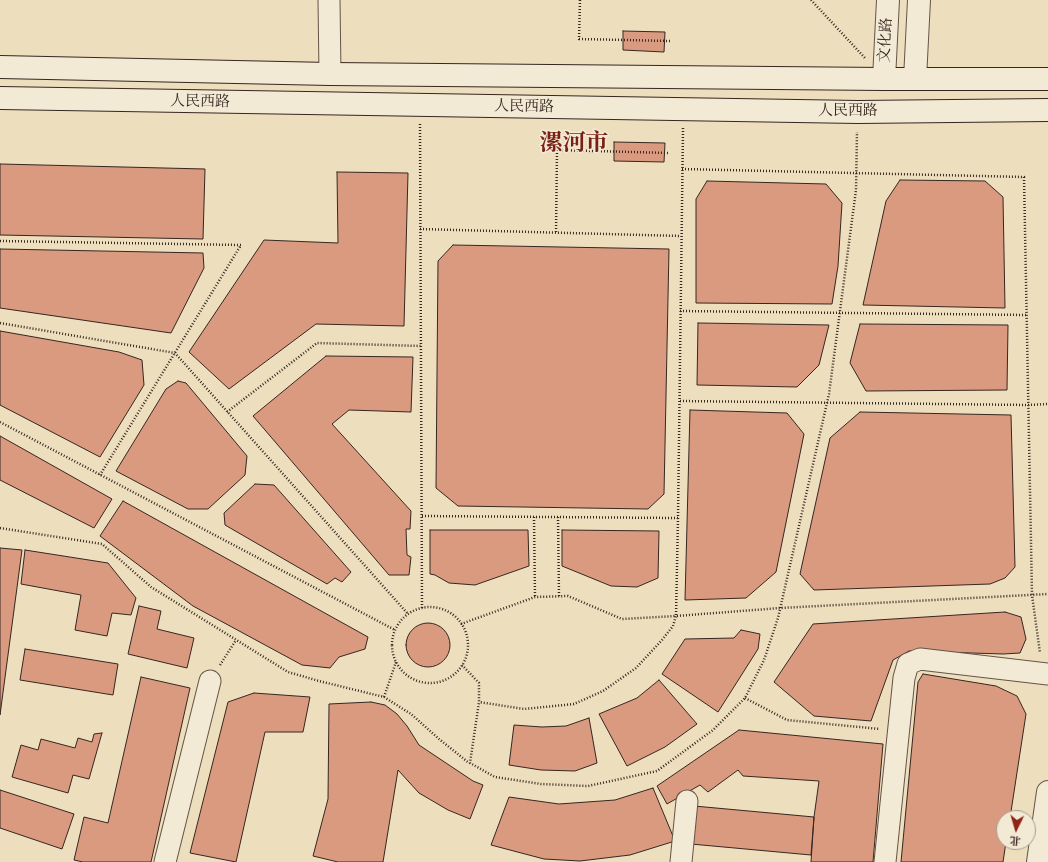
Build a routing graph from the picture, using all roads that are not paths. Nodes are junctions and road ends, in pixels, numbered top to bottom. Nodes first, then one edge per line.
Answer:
1 (329, 0) edge
2 (888, 0) edge
3 (920, 0) edge
4 (886, 47) junction
5 (917, 49) junction
6 (0, 67) edge
7 (330, 74) junction
8 (884, 79) junction
9 (915, 79) junction
10 (1048, 79) edge
11 (0, 98) edge
12 (1048, 110) edge
13 (1045, 674) edge
14 (210, 681) road end
15 (1048, 792) edge
16 (687, 801) dead end
17 (165, 862) edge
18 (681, 862) edge
19 (885, 862) edge
20 (1038, 862) edge

1 - 7 street
2 - 4 main road, 文化路
3 - 5 main road, 文化路
4 - 5 main road
4 - 8 main road, 文化路
5 - 9 main road, 文化路
6 - 7 main road, 人民西路
7 - 8 main road, 人民西路
8 - 9 main road, 人民西路
9 - 10 main road, 人民西路
11 - 12 main road, 人民西路
13 - 19 street
14 - 17 street
15 - 20 main road
16 - 18 street

